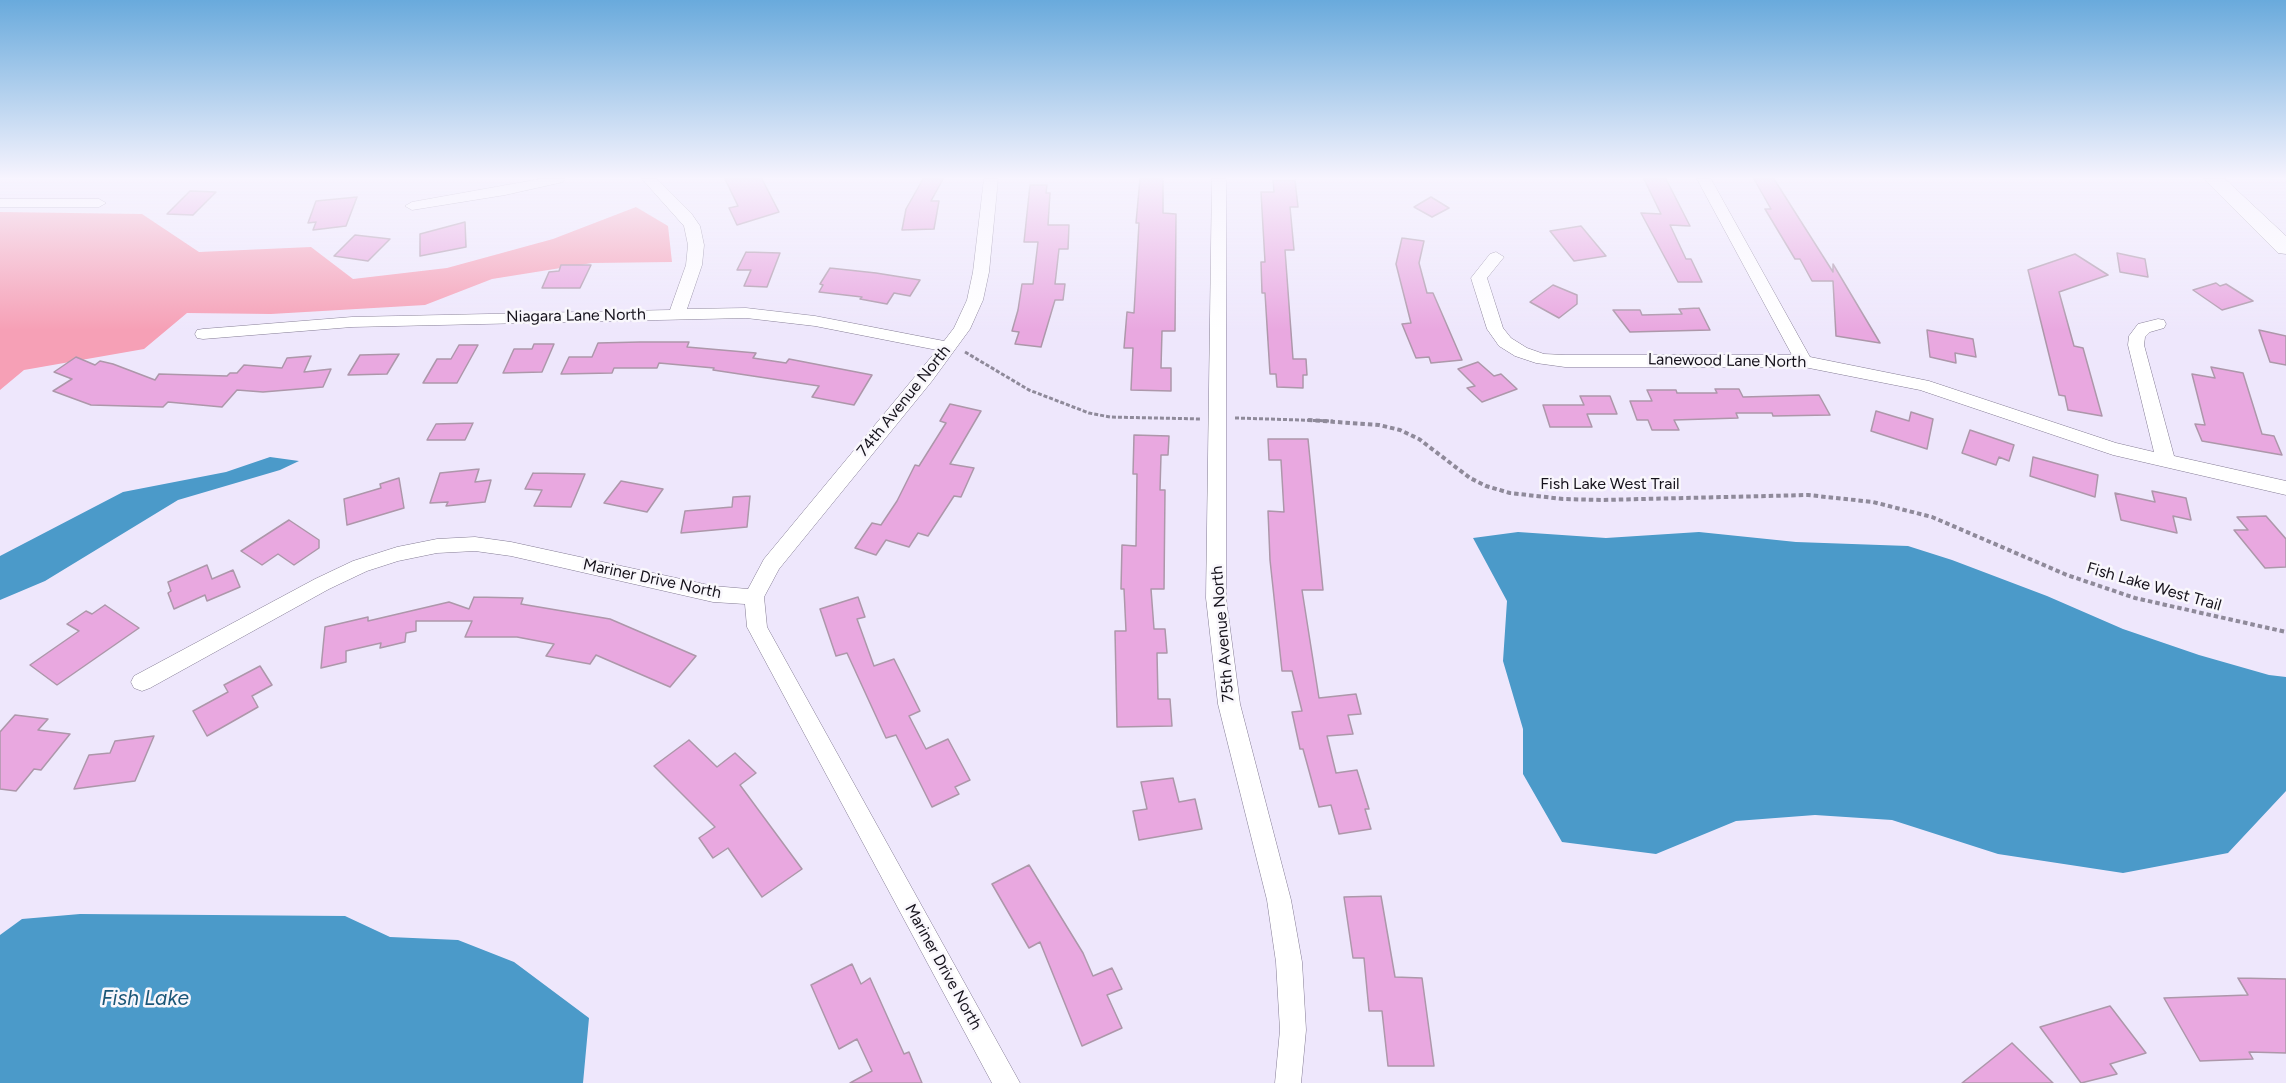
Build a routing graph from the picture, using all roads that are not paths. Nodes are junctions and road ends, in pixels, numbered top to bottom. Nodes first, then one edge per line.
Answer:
1 (691, 230) edge
2 (986, 230) edge
3 (1219, 230) edge
4 (1732, 230) edge
5 (2267, 230) edge
6 (2286, 248) edge
7 (1496, 257) dead end
8 (677, 314) junction
9 (2158, 324) dead end
10 (203, 334) dead end
11 (947, 347) junction
12 (1804, 361) junction
13 (2166, 462) junction
14 (2286, 489) edge
15 (754, 597) junction
16 (142, 682) dead end
17 (1007, 1083) edge
18 (1288, 1083) edge

1 - 8 street
2 - 11 street, 74th Avenue North
3 - 18 street, 75th Avenue North
4 - 12 street
5 - 6 street
7 - 12 street, Lanewood Lane North
8 - 10 street, Niagara Lane North
8 - 11 street, Niagara Lane North
9 - 13 street
11 - 15 street, 74th Avenue North
12 - 13 street, Lanewood Lane North
13 - 14 street, Lanewood Lane North
15 - 16 street, Mariner Drive North
15 - 17 street, Mariner Drive North

